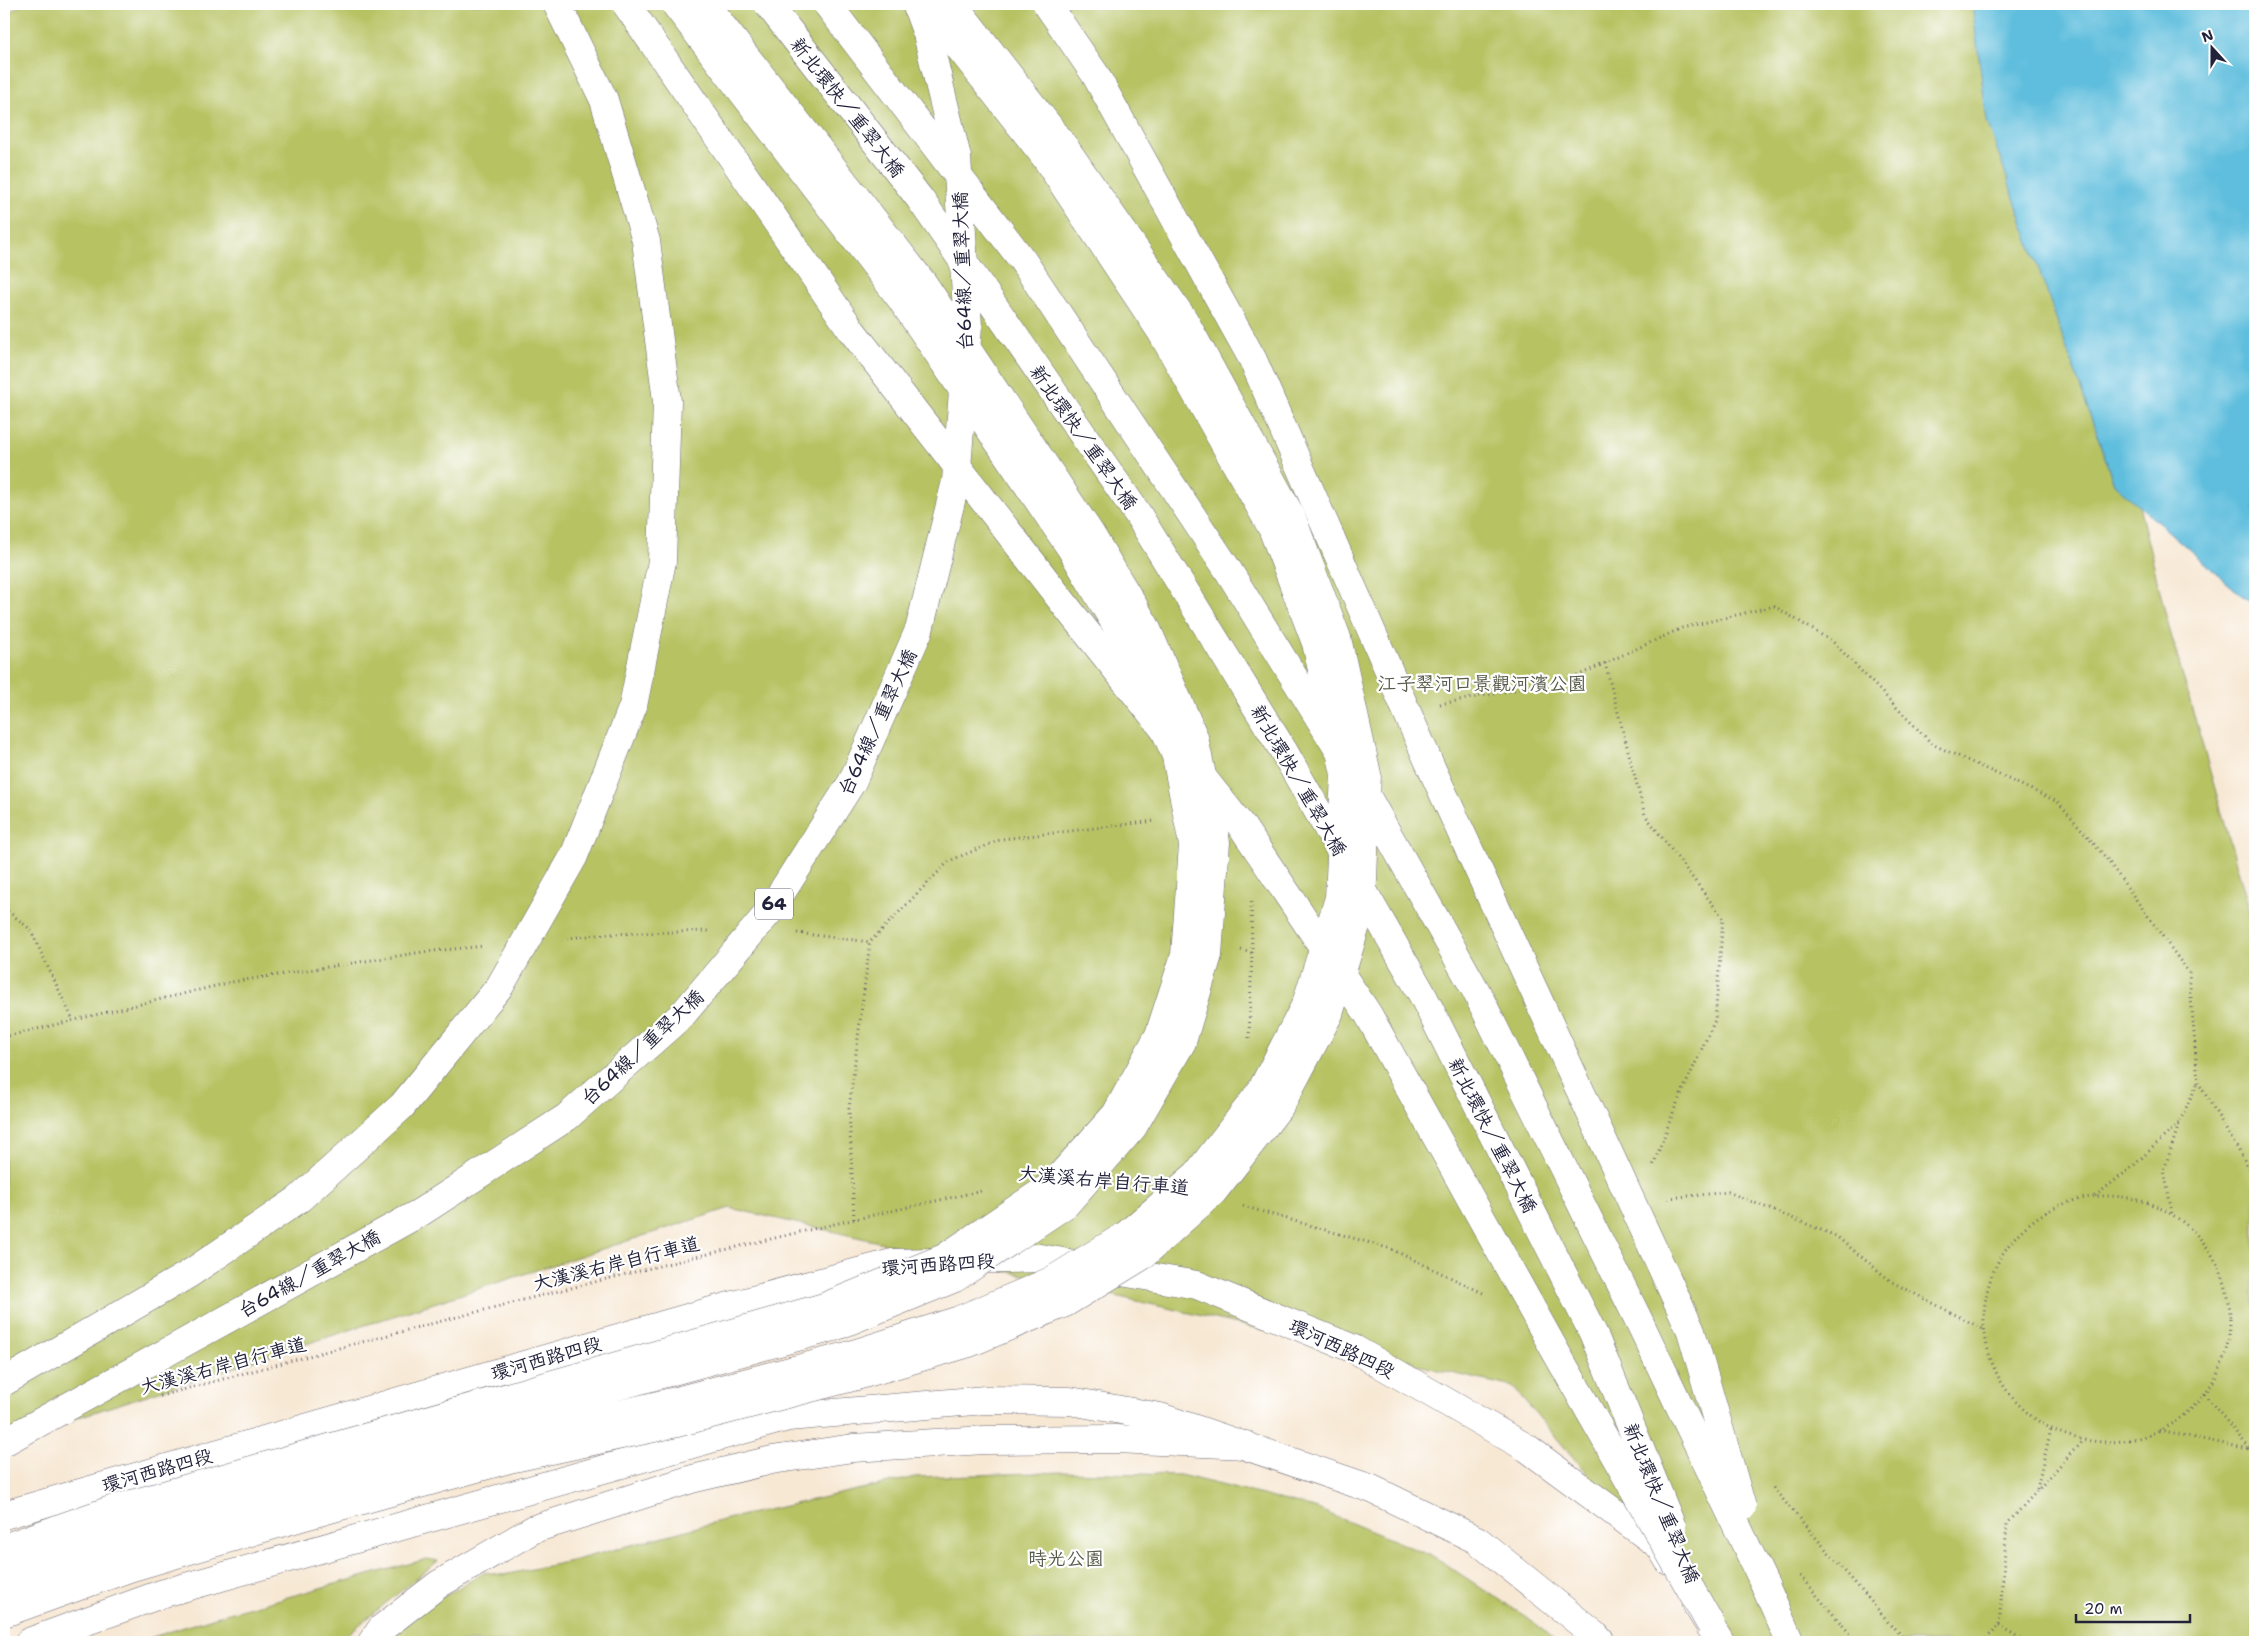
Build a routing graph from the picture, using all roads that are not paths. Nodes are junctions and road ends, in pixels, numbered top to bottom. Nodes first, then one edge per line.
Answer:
1 (557, 4) edge
2 (626, 4) edge
3 (675, 4) edge
4 (705, 4) edge
5 (768, 4) edge
6 (827, 4) edge
7 (916, 4) edge
8 (925, 4) edge
9 (953, 4) edge
10 (1047, 4) edge
11 (4, 1382) edge
12 (4, 1442) edge
13 (1246, 1445) junction
14 (4, 1515) edge
15 (4, 1548) edge
16 (4, 1568) edge
17 (1765, 1585) junction
18 (4, 1591) edge
19 (4, 1613) edge
20 (1716, 1636) edge
21 (29, 1642) edge
22 (372, 1642) edge
23 (1601, 1642) edge
24 (1790, 1642) edge

1 - 11 main road, bridge
2 - 20 main road, bridge
3 - 15 main road, bridge
4 - 16 main road, bridge
5 - 20 main road, 新北環快／重翠大橋, bridge
6 - 17 main road, bridge
7 - 12 main road, 台64線／重翠大橋 / 64, bridge
8 - 18 main road, bridge
9 - 19 main road, bridge
10 - 17 main road, bridge
13 - 21 main road
13 - 22 main road
13 - 23 main road
14 - 20 main road, 環河西路四段
17 - 24 main road

